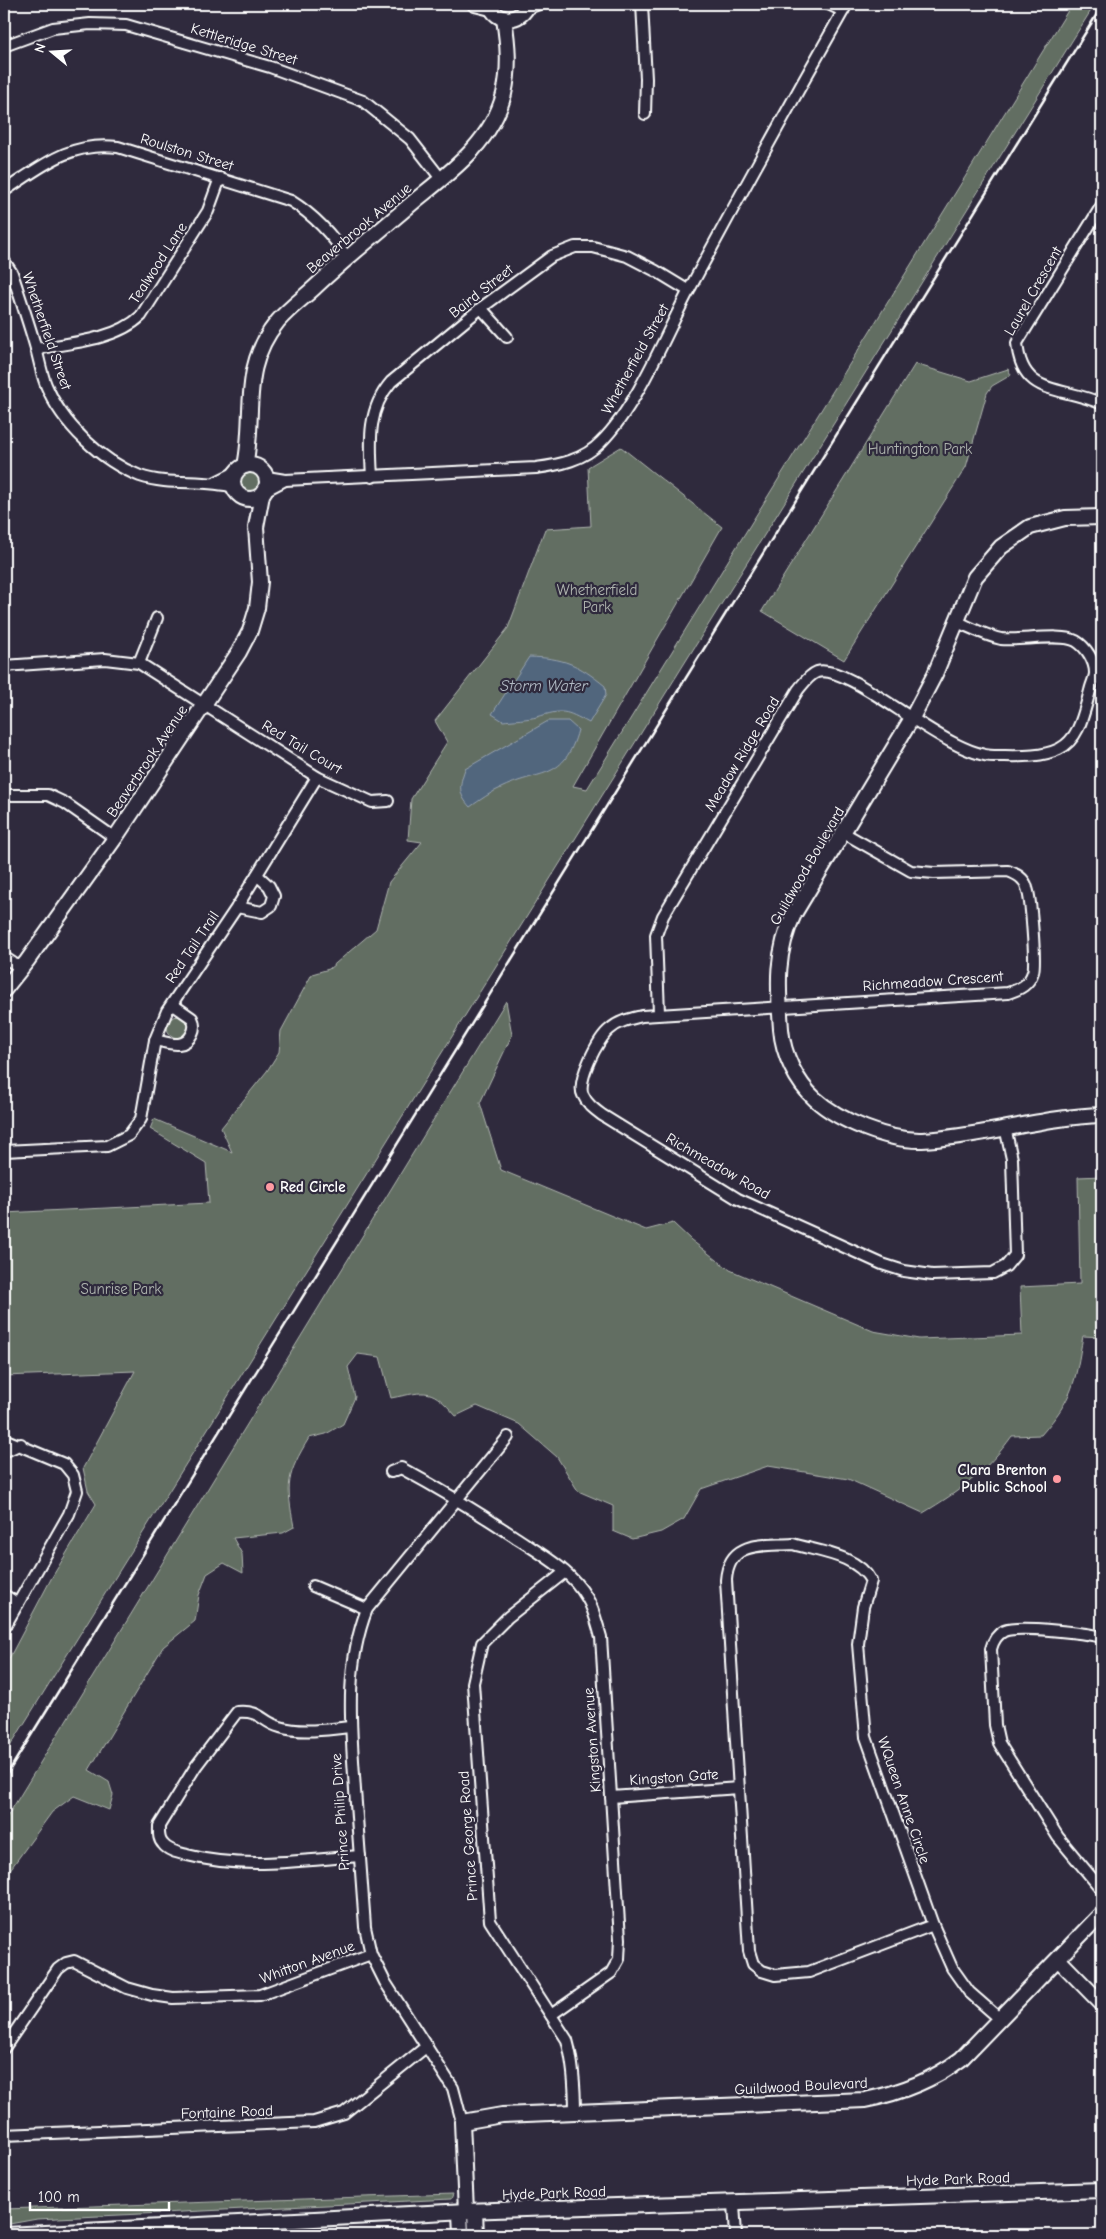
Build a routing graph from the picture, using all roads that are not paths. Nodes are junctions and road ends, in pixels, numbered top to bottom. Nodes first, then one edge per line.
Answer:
1 (475, 4) edge
2 (642, 4) edge
3 (828, 4) edge
4 (531, 5) edge
5 (491, 6) edge
6 (845, 7) edge
7 (509, 19) junction
8 (4, 46) edge
9 (645, 114) dead end
10 (220, 178) junction
11 (442, 180) junction
12 (4, 191) edge
13 (1102, 205) edge
14 (347, 258) junction
15 (4, 260) edge
16 (689, 290) junction
17 (481, 308) junction
18 (507, 337) dead end
19 (36, 349) junction
20 (1102, 404) edge
21 (372, 476) junction
22 (255, 477) junction
23 (216, 482) junction
24 (237, 492) junction
25 (1102, 517) edge
26 (256, 527) junction
27 (157, 618) dead end
28 (955, 621) junction
29 (139, 663) junction
30 (4, 666) edge
31 (205, 704) junction
32 (912, 718) junction
33 (317, 777) junction
34 (4, 796) edge
35 (388, 801) dead end
36 (844, 833) junction
37 (115, 838) junction
38 (257, 875) junction
39 (237, 907) junction
40 (4, 957) edge
41 (22, 969) junction
42 (4, 990) edge
43 (172, 1004) junction
44 (779, 1005) junction
45 (659, 1013) junction
46 (155, 1040) junction
47 (1102, 1115) edge
48 (1005, 1127) junction
49 (4, 1151) edge
50 (508, 1437) dead end
51 (4, 1439) edge
52 (21, 1444) junction
53 (4, 1452) edge
54 (391, 1472) dead end
55 (456, 1498) junction
56 (564, 1572) junction
57 (313, 1586) dead end
58 (4, 1595) edge
59 (18, 1604) junction
60 (367, 1609) junction
61 (4, 1628) edge
62 (1102, 1636) edge
63 (350, 1727) junction
64 (739, 1788) junction
65 (611, 1797) junction
66 (360, 1856) junction
67 (1102, 1890) edge
68 (1102, 1913) edge
69 (933, 1925) junction
70 (371, 1954) junction
71 (1059, 1960) junction
72 (1102, 2004) edge
73 (551, 2015) junction
74 (1000, 2019) junction
75 (427, 2046) junction
76 (4, 2048) edge
77 (575, 2113) junction
78 (462, 2122) junction
79 (4, 2135) edge
80 (1102, 2190) edge
81 (734, 2204) junction
82 (467, 2211) junction
83 (7, 2235) edge
84 (461, 2235) edge
85 (476, 2235) edge
86 (736, 2235) edge

1 - 5 street
2 - 9 street
3 - 6 street
4 - 7 street
5 - 7 street
6 - 16 street, Whetherfield Street
7 - 11 street, Beaverbrook Avenue
8 - 11 street, Kettleridge Street
10 - 12 street, Roulston Street
10 - 14 street, Roulston Street
10 - 19 street, Tealwood Lane
11 - 14 street, Beaverbrook Avenue
13 - 20 street, Laurel Crescent
14 - 22 street, Beaverbrook Avenue
15 - 19 street, Whetherfield Street
16 - 17 street, Baird Street
16 - 21 street, Whetherfield Street
17 - 18 street
17 - 21 street, Baird Street
19 - 23 street, Whetherfield Street
21 - 22 street, Whetherfield Street
22 - 23 street, Whetherfield Street
22 - 24 street
22 - 24 street
22 - 26 street, Beaverbrook Avenue
23 - 24 street, Whetherfield Street
24 - 26 street, Beaverbrook Avenue
25 - 28 street, Guildwood Boulevard
26 - 31 street, Beaverbrook Avenue
27 - 29 street
28 - 32 street, Guildwood Boulevard
28 - 32 street, Meadow Ridge Road
29 - 30 street
29 - 31 street, Red Tail Court
31 - 33 street, Red Tail Court
31 - 37 street, Beaverbrook Avenue
32 - 36 street, Guildwood Boulevard
32 - 45 street, Meadow Ridge Road
33 - 35 street, Red Tail Court
33 - 38 street, Red Tail Trail
34 - 37 street
36 - 44 street, Guildwood Boulevard
36 - 44 street, Richmeadow Crescent
37 - 41 street, Beaverbrook Avenue
38 - 39 street, Red Tail Trail
38 - 39 street, Red Tail Trail
39 - 43 street, Red Tail Trail
40 - 41 street
41 - 42 street, Beaverbrook Avenue
43 - 46 street, Red Tail Trail
43 - 46 street, Red Tail Trail
44 - 45 street, Richmeadow Road
44 - 48 street, Guildwood Boulevard
45 - 48 street, Richmeadow Road
46 - 49 street, Red Tail Trail
47 - 48 street, Guildwood Boulevard
50 - 55 street, Prince Philip Drive
51 - 52 street
52 - 53 street
52 - 59 street
54 - 55 street, Kingston Avenue
55 - 56 street, Kingston Avenue
55 - 60 street, Prince Philip Drive
56 - 65 street, Kingston Avenue
56 - 73 street, Prince George Road
57 - 60 street
58 - 59 street
59 - 61 street
60 - 63 street, Prince Philip Drive
62 - 67 street
63 - 66 street, Prince Philip Drive
63 - 66 street
64 - 65 street, Kingston Gate
64 - 69 street, WQueen Anne Circle
64 - 69 street, WQueen Anne Circle
65 - 73 street, Kingston Avenue
66 - 70 street, Prince Philip Drive
68 - 71 street, Guildwood Boulevard
69 - 74 street
70 - 75 street, Prince Philip Drive
70 - 76 street, Whitton Avenue
71 - 72 street
71 - 74 street, Guildwood Boulevard
73 - 77 street, Prince George Road
74 - 77 street, Guildwood Boulevard
75 - 78 street, Prince Philip Drive
75 - 79 street, Fontaine Road
77 - 78 street, Guildwood Boulevard
78 - 82 street, Prince Philip Drive
80 - 81 street, Hyde Park Road
81 - 82 street, Hyde Park Road
81 - 86 street
82 - 83 street, Hyde Park Road
82 - 84 street
82 - 85 street

